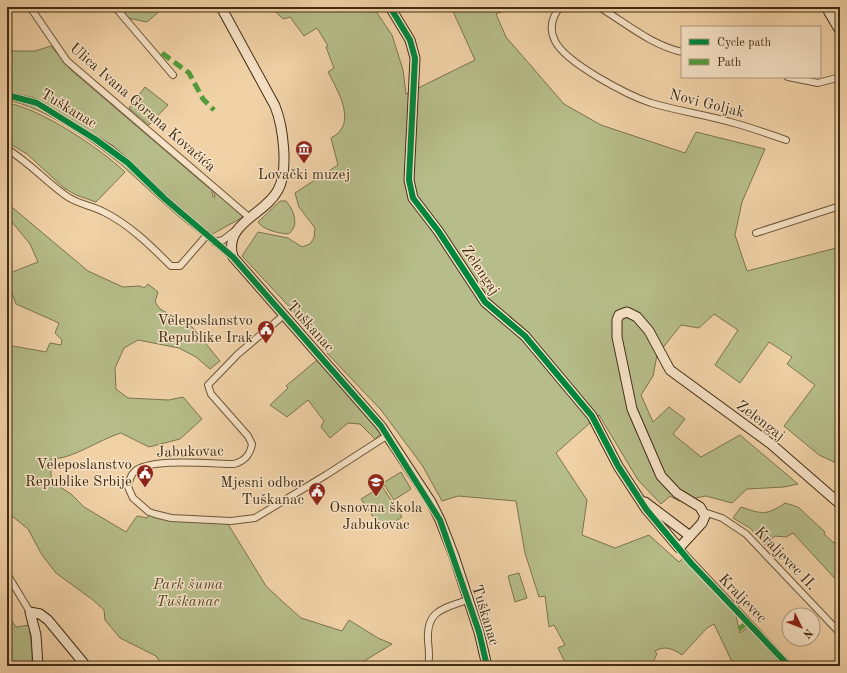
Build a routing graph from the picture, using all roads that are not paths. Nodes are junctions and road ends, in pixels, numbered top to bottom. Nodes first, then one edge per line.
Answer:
1 (30, 7) edge
2 (114, 7) edge
3 (221, 7) edge
4 (390, 7) edge
5 (560, 7) edge
6 (599, 7) edge
7 (826, 7) edge
8 (840, 31) edge
9 (681, 52) edge
10 (173, 75) dead end
11 (840, 77) edge
12 (793, 78) edge
13 (7, 95) edge
14 (786, 140) dead end
15 (7, 149) edge
16 (840, 206) edge
17 (250, 218) junction
18 (239, 228) junction
19 (756, 233) dead end
20 (207, 235) junction
21 (215, 242) junction
22 (233, 258) junction
23 (284, 315) junction
24 (388, 435) junction
25 (639, 498) junction
26 (840, 504) edge
27 (704, 512) junction
28 (690, 536) junction
29 (679, 548) junction
30 (7, 574) edge
31 (467, 600) junction
32 (30, 612) junction
33 (840, 633) edge
34 (38, 666) edge
35 (86, 666) edge
36 (428, 666) edge
37 (487, 666) edge
38 (789, 666) edge

1 - 17 street, Ulica Ivana Gorana Kovačića
2 - 10 street
3 - 17 street
4 - 25 street, Zelengaj
5 - 14 street, Novi Goljak
6 - 9 street
7 - 8 street
11 - 12 street
13 - 20 street, Tuškanac
15 - 20 street
16 - 19 street
17 - 18 street
18 - 21 street
18 - 22 street
20 - 21 street, Tuškanac
21 - 22 street, Tuškanac
22 - 23 street, Tuškanac
23 - 24 street, Tuškanac
23 - 24 street, Jabukovac
24 - 31 street, Tuškanac
25 - 28 street
25 - 29 street, Zelengaj
26 - 27 street, Zelengaj
27 - 28 street
27 - 33 street, Kraljevec II.
28 - 29 street
29 - 38 street, Kraljevec
30 - 32 street
31 - 36 street
31 - 37 street, Tuškanac
32 - 34 street
32 - 35 street

